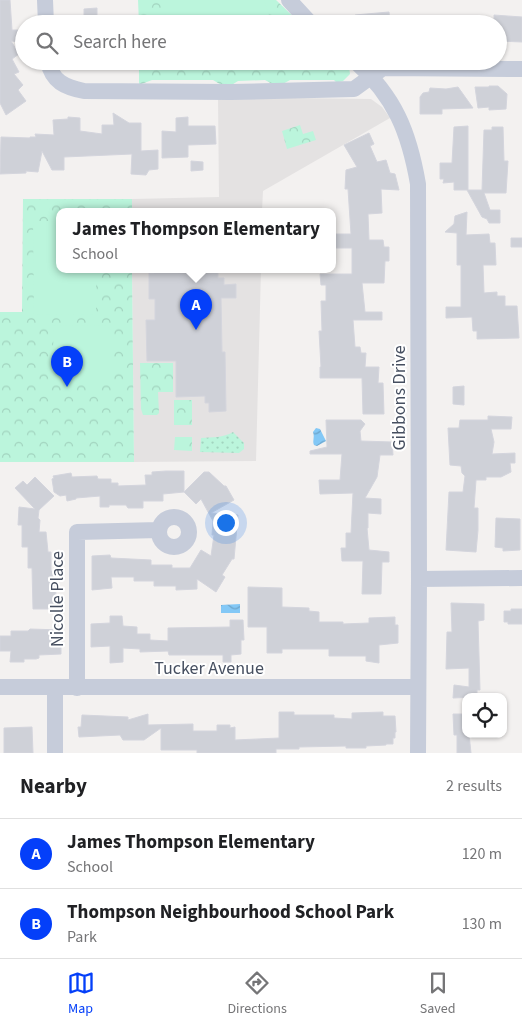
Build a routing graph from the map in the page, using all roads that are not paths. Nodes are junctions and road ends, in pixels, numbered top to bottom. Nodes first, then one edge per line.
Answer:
1 (45, 0) edge
2 (289, 0) edge
3 (46, 15) edge
4 (303, 15) edge
5 (507, 69) edge
6 (522, 69) edge
7 (51, 70) edge
8 (364, 70) edge
9 (380, 70) edge
10 (370, 76) junction
11 (159, 530) dead end
12 (522, 578) edge
13 (419, 579) junction
14 (0, 687) edge
15 (418, 687) junction
16 (55, 688) junction
17 (78, 688) junction
18 (55, 753) edge
19 (418, 753) edge

1 - 3 street
2 - 4 street
5 - 6 street
7 - 10 street
8 - 10 street, Gibbons Drive
9 - 10 street
10 - 13 street, Gibbons Drive
11 - 17 street, Nicolle Place
12 - 13 street
13 - 15 street, Gibbons Drive
14 - 16 street, Tucker Avenue
15 - 17 street, Tucker Avenue
15 - 19 street, Gibbons Drive
16 - 17 street, Tucker Avenue
16 - 18 street

